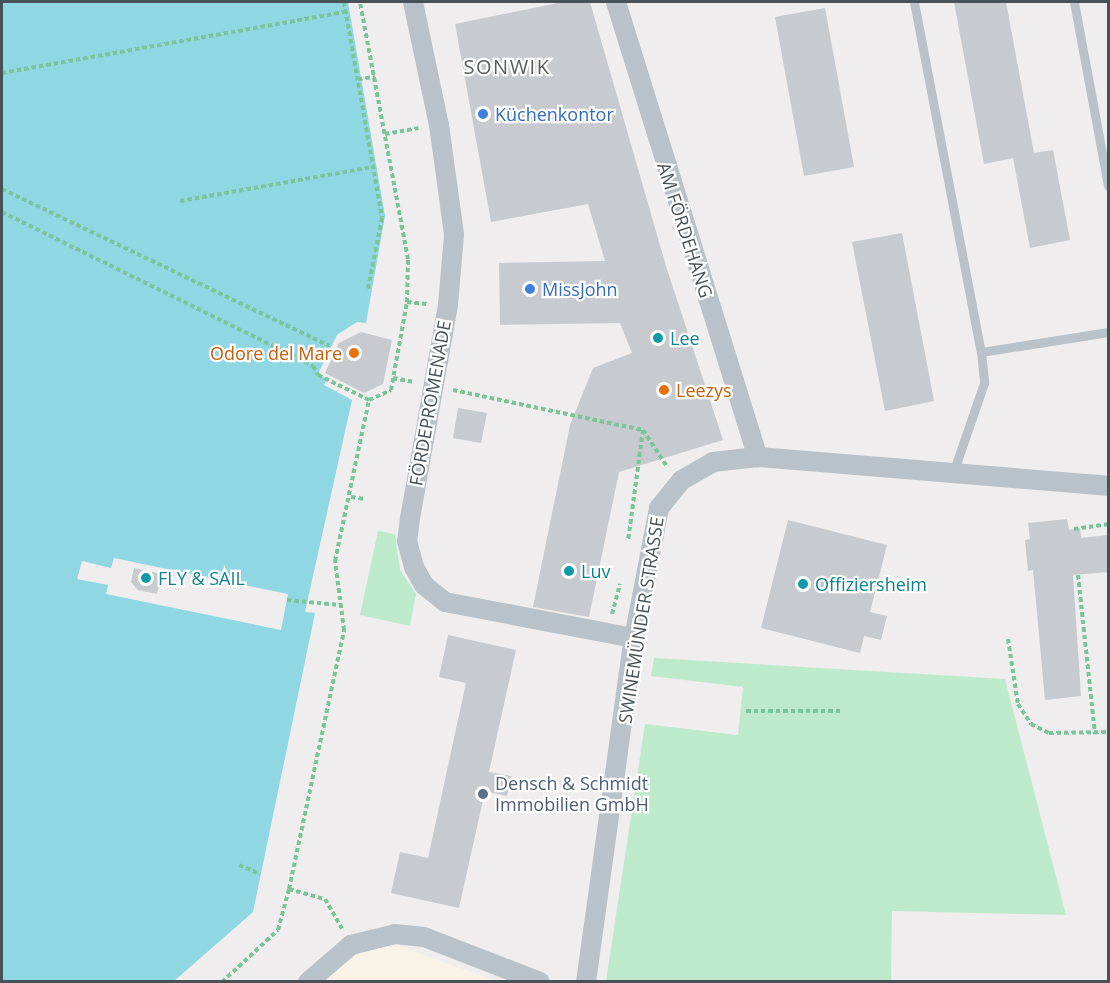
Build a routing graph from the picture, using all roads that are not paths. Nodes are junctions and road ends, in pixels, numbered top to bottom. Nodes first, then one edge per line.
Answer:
1 (413, 2) edge
2 (616, 2) edge
3 (914, 2) edge
4 (1074, 2) edge
5 (1108, 186) edge
6 (1108, 332) edge
7 (981, 352) junction
8 (758, 457) junction
9 (952, 475) junction
10 (1108, 486) edge
11 (634, 638) junction
12 (309, 981) edge
13 (540, 981) edge
14 (586, 981) edge

1 - 11 street, FÖRDEPROMENADE
2 - 8 street, AM FÖRDEHANG
3 - 7 lane
4 - 5 lane
6 - 7 lane
7 - 9 lane
8 - 9 street, SWINEMÜNDER STRASSE
8 - 11 street, SWINEMÜNDER STRASSE
9 - 10 street, SWINEMÜNDER STRASSE
11 - 14 street, SWINEMÜNDER STRASSE
12 - 13 street

